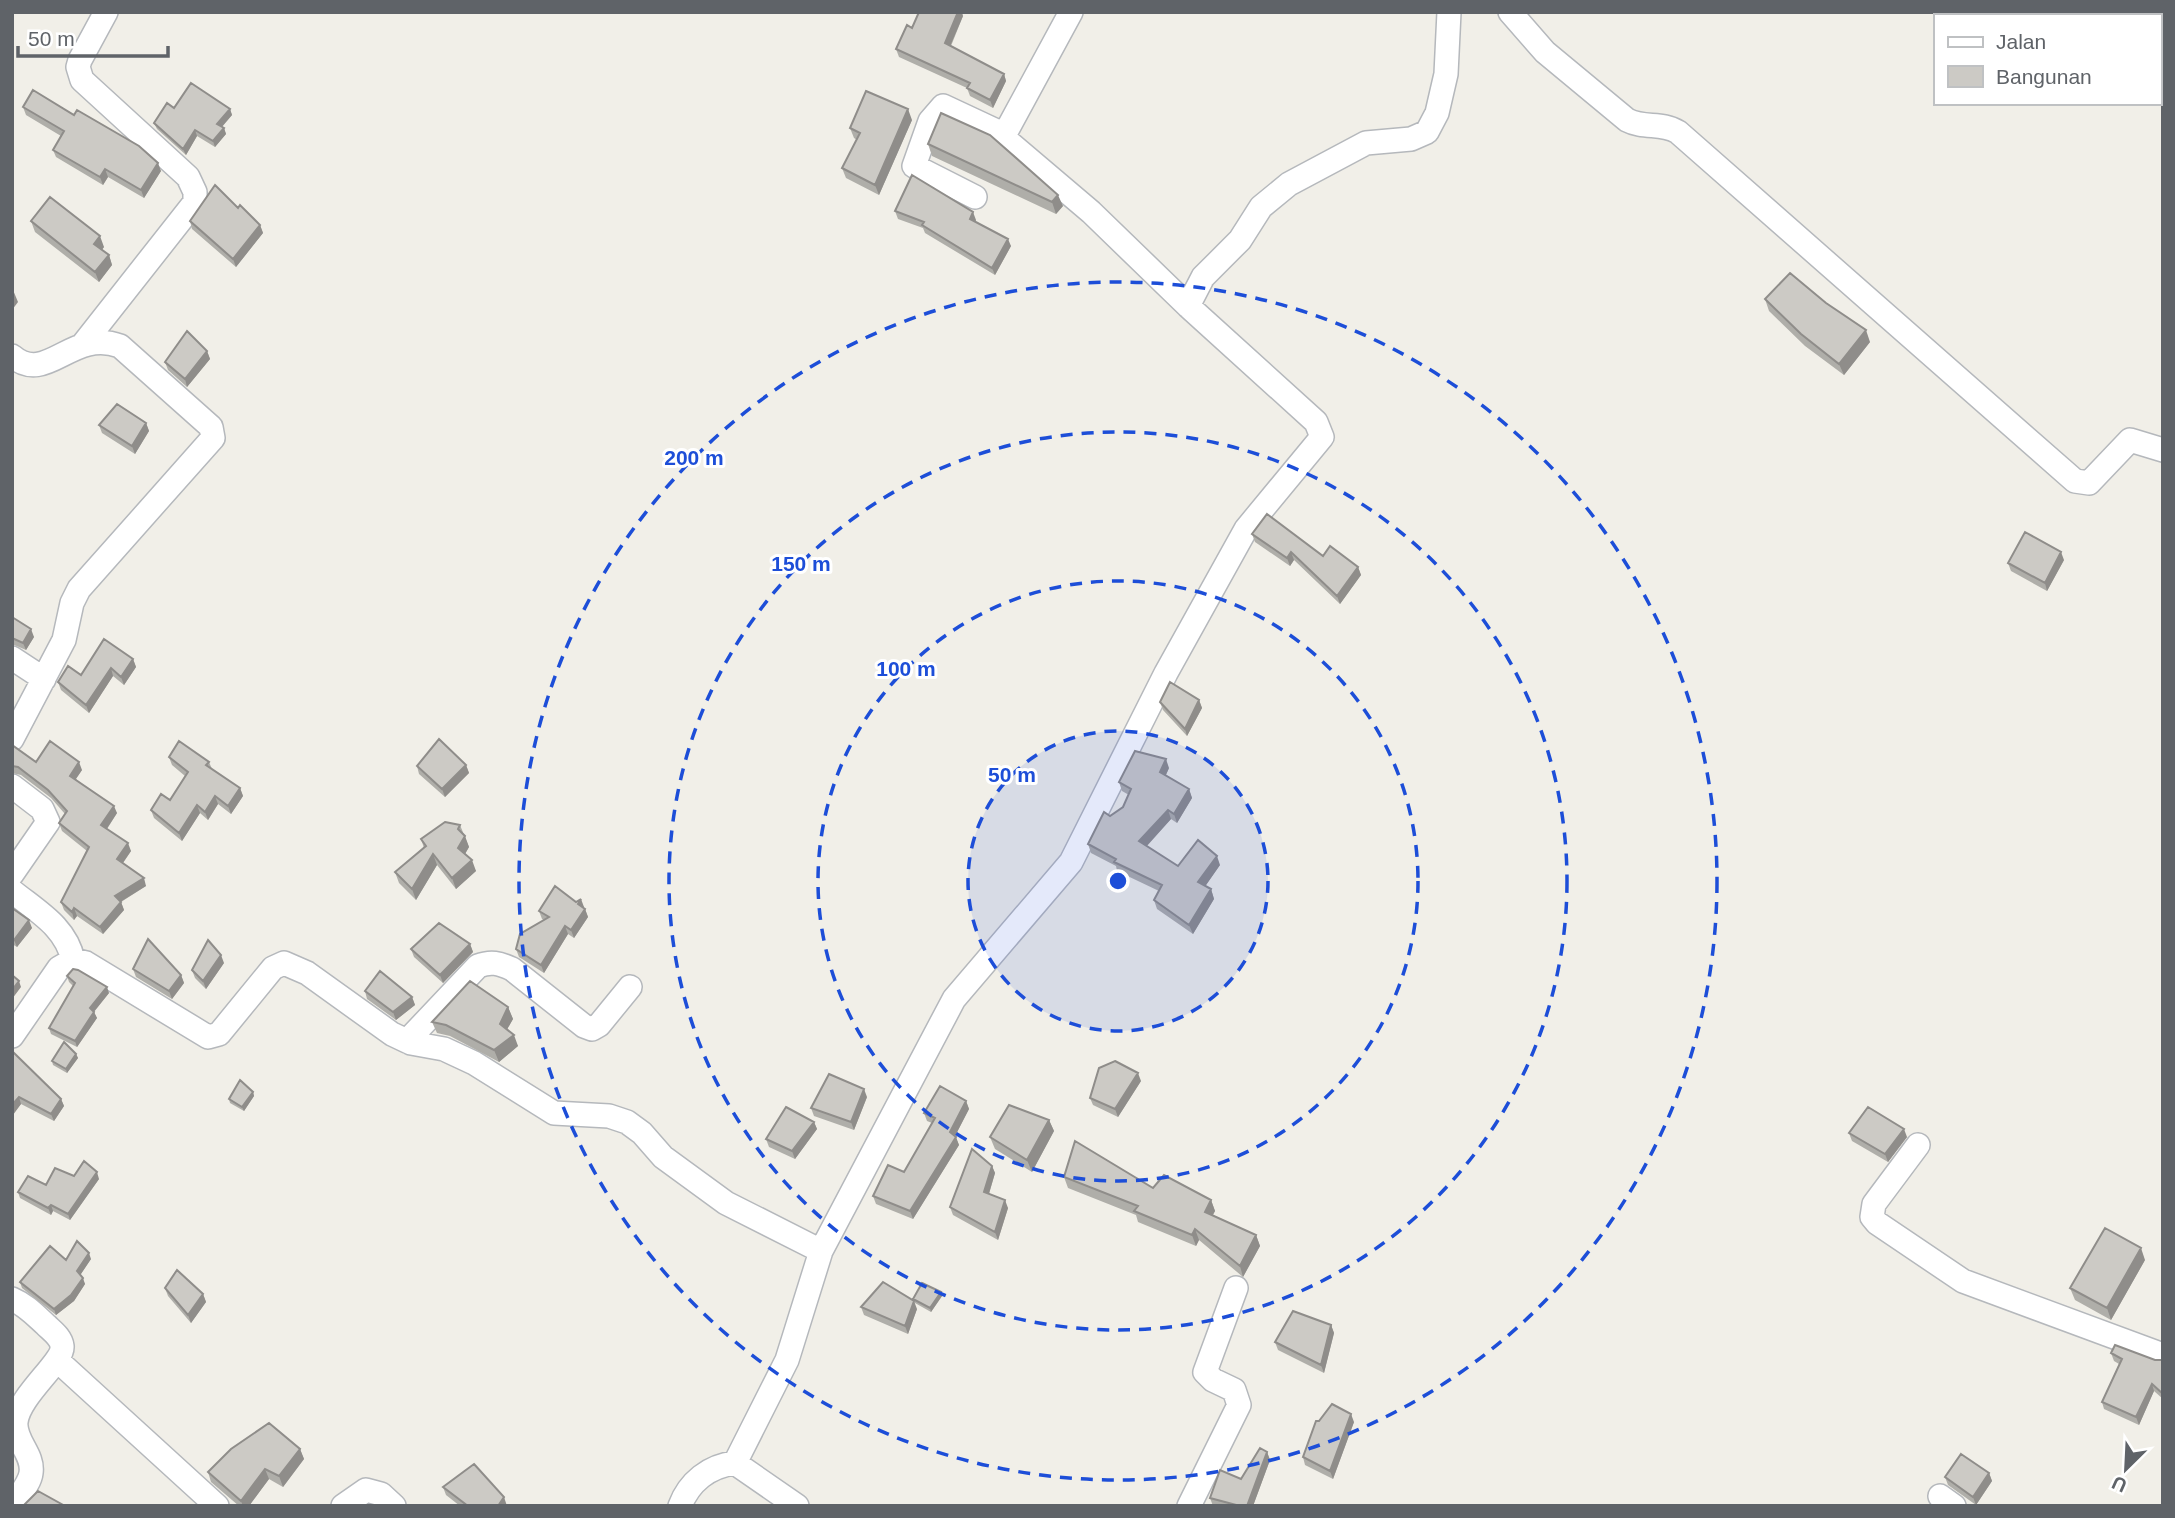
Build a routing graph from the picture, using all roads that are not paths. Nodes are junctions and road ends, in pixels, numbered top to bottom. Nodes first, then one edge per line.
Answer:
1 (106, 12) edge
2 (1071, 12) edge
3 (1449, 12) edge
4 (1510, 12) edge
5 (1005, 135) junction
6 (975, 197) dead end
7 (1188, 306) junction
8 (84, 343) junction
9 (12, 356) edge
10 (2163, 450) edge
11 (12, 658) edge
12 (44, 680) junction
13 (12, 739) edge
14 (12, 786) edge
15 (12, 874) edge
16 (12, 891) edge
17 (73, 960) junction
18 (629, 988) dead end
19 (12, 1036) edge
20 (407, 1041) junction
21 (1918, 1145) dead end
22 (821, 1251) junction
23 (1236, 1288) dead end
24 (12, 1299) edge
25 (2163, 1355) edge
26 (58, 1361) junction
27 (735, 1463) junction
28 (13, 1506) edge
29 (217, 1506) edge
30 (343, 1506) edge
31 (394, 1506) edge
32 (680, 1506) edge
33 (797, 1506) edge
34 (1189, 1506) edge

1 - 8 street
2 - 5 street
3 - 7 street
4 - 10 street
5 - 6 street
5 - 7 street
7 - 22 street
8 - 9 street
8 - 12 street
11 - 12 street
12 - 13 street
14 - 15 street
16 - 17 street
17 - 19 street
17 - 20 street
18 - 20 street
20 - 22 street
21 - 25 street
22 - 27 street
23 - 34 street
24 - 26 street
26 - 28 street
26 - 29 street
27 - 32 street
27 - 33 street
30 - 31 street

